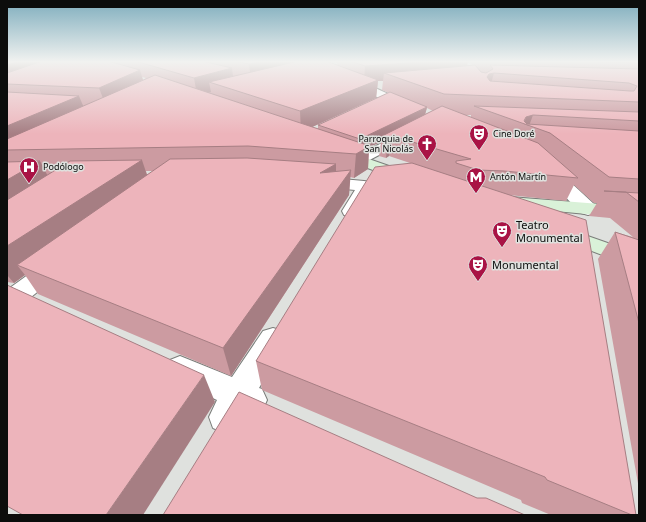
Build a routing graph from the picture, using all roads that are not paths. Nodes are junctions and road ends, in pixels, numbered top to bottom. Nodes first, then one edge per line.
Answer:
1 (358, 85) edge
2 (380, 86) edge
3 (361, 87) junction
4 (388, 99) junction
5 (375, 105) edge
6 (423, 113) edge
7 (414, 131) edge
8 (326, 145) edge
9 (538, 162) edge
10 (363, 172) junction
11 (392, 172) junction
12 (306, 181) edge
13 (588, 209) junction
14 (639, 213) edge
15 (525, 220) edge
16 (547, 228) edge
17 (337, 234) edge
18 (73, 253) edge
19 (639, 262) edge
20 (12, 294) edge
21 (45, 309) edge
22 (288, 314) edge
23 (152, 356) edge
24 (238, 395) junction
25 (275, 411) edge
26 (214, 435) edge

1 - 3 street
2 - 3 street
3 - 4 street
4 - 5 street
4 - 6 street
7 - 10 street
8 - 10 street
9 - 13 street
10 - 11 street
10 - 11 street
10 - 11 street
10 - 12 street
10 - 17 street
13 - 14 street
13 - 15 street
16 - 19 street
18 - 20 street
20 - 21 street
22 - 24 street
23 - 24 street
24 - 25 street
24 - 26 street

